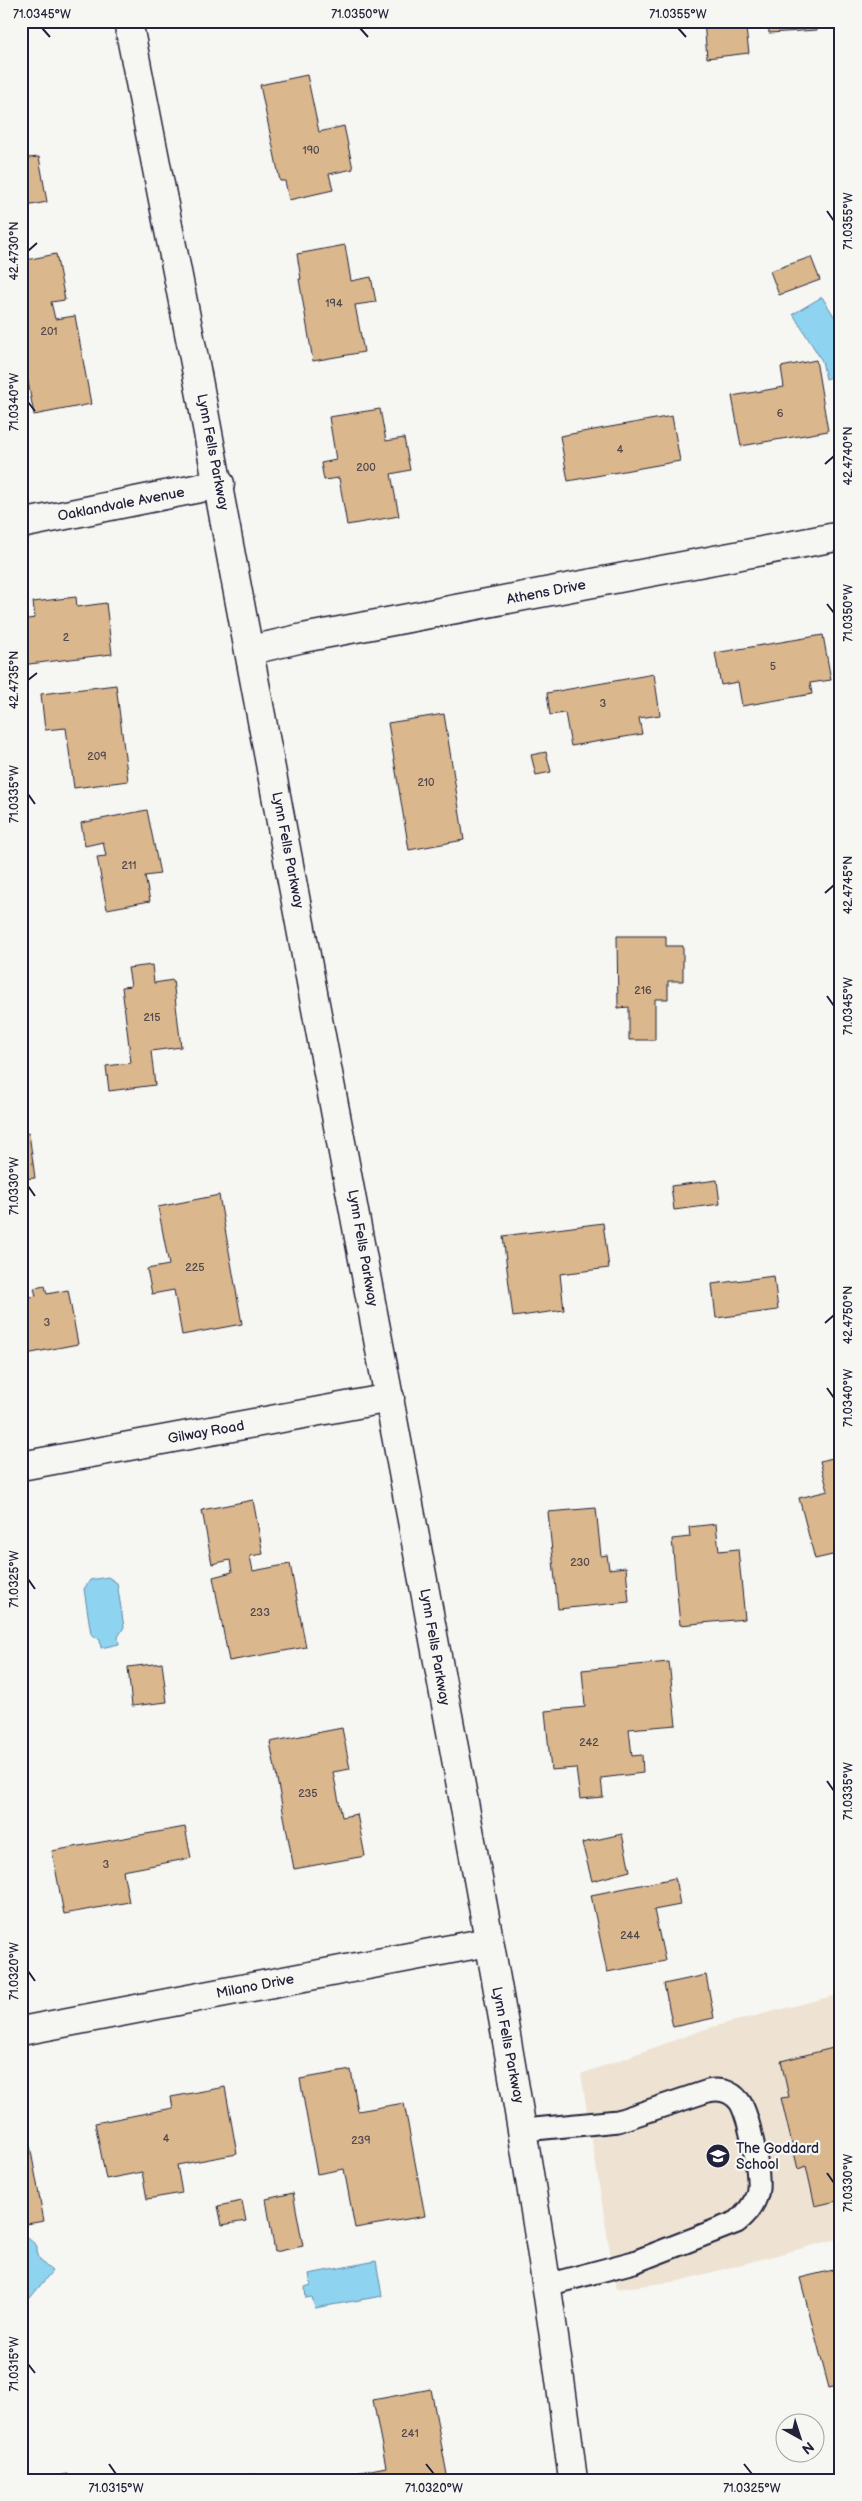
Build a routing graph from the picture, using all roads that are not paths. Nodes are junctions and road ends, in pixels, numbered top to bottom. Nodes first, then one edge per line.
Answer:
1 (128, 21) edge
2 (220, 484) junction
3 (21, 524) edge
4 (841, 536) edge
5 (251, 650) junction
6 (390, 1398) junction
7 (21, 1466) edge
8 (488, 1942) junction
9 (21, 2031) edge
10 (524, 2130) junction
11 (547, 2285) junction
12 (573, 2480) edge

1 - 2 main road, Lynn Fells Parkway
2 - 3 main road, Oaklandvale Avenue
2 - 5 main road, Lynn Fells Parkway
4 - 5 main road, Athens Drive
5 - 6 main road, Lynn Fells Parkway
6 - 7 main road, Gilway Road
6 - 8 main road, Lynn Fells Parkway
8 - 9 main road, Milano Drive
8 - 10 main road, Lynn Fells Parkway
10 - 11 main road, Lynn Fells Parkway
10 - 11 lane
11 - 12 main road, Lynn Fells Parkway

